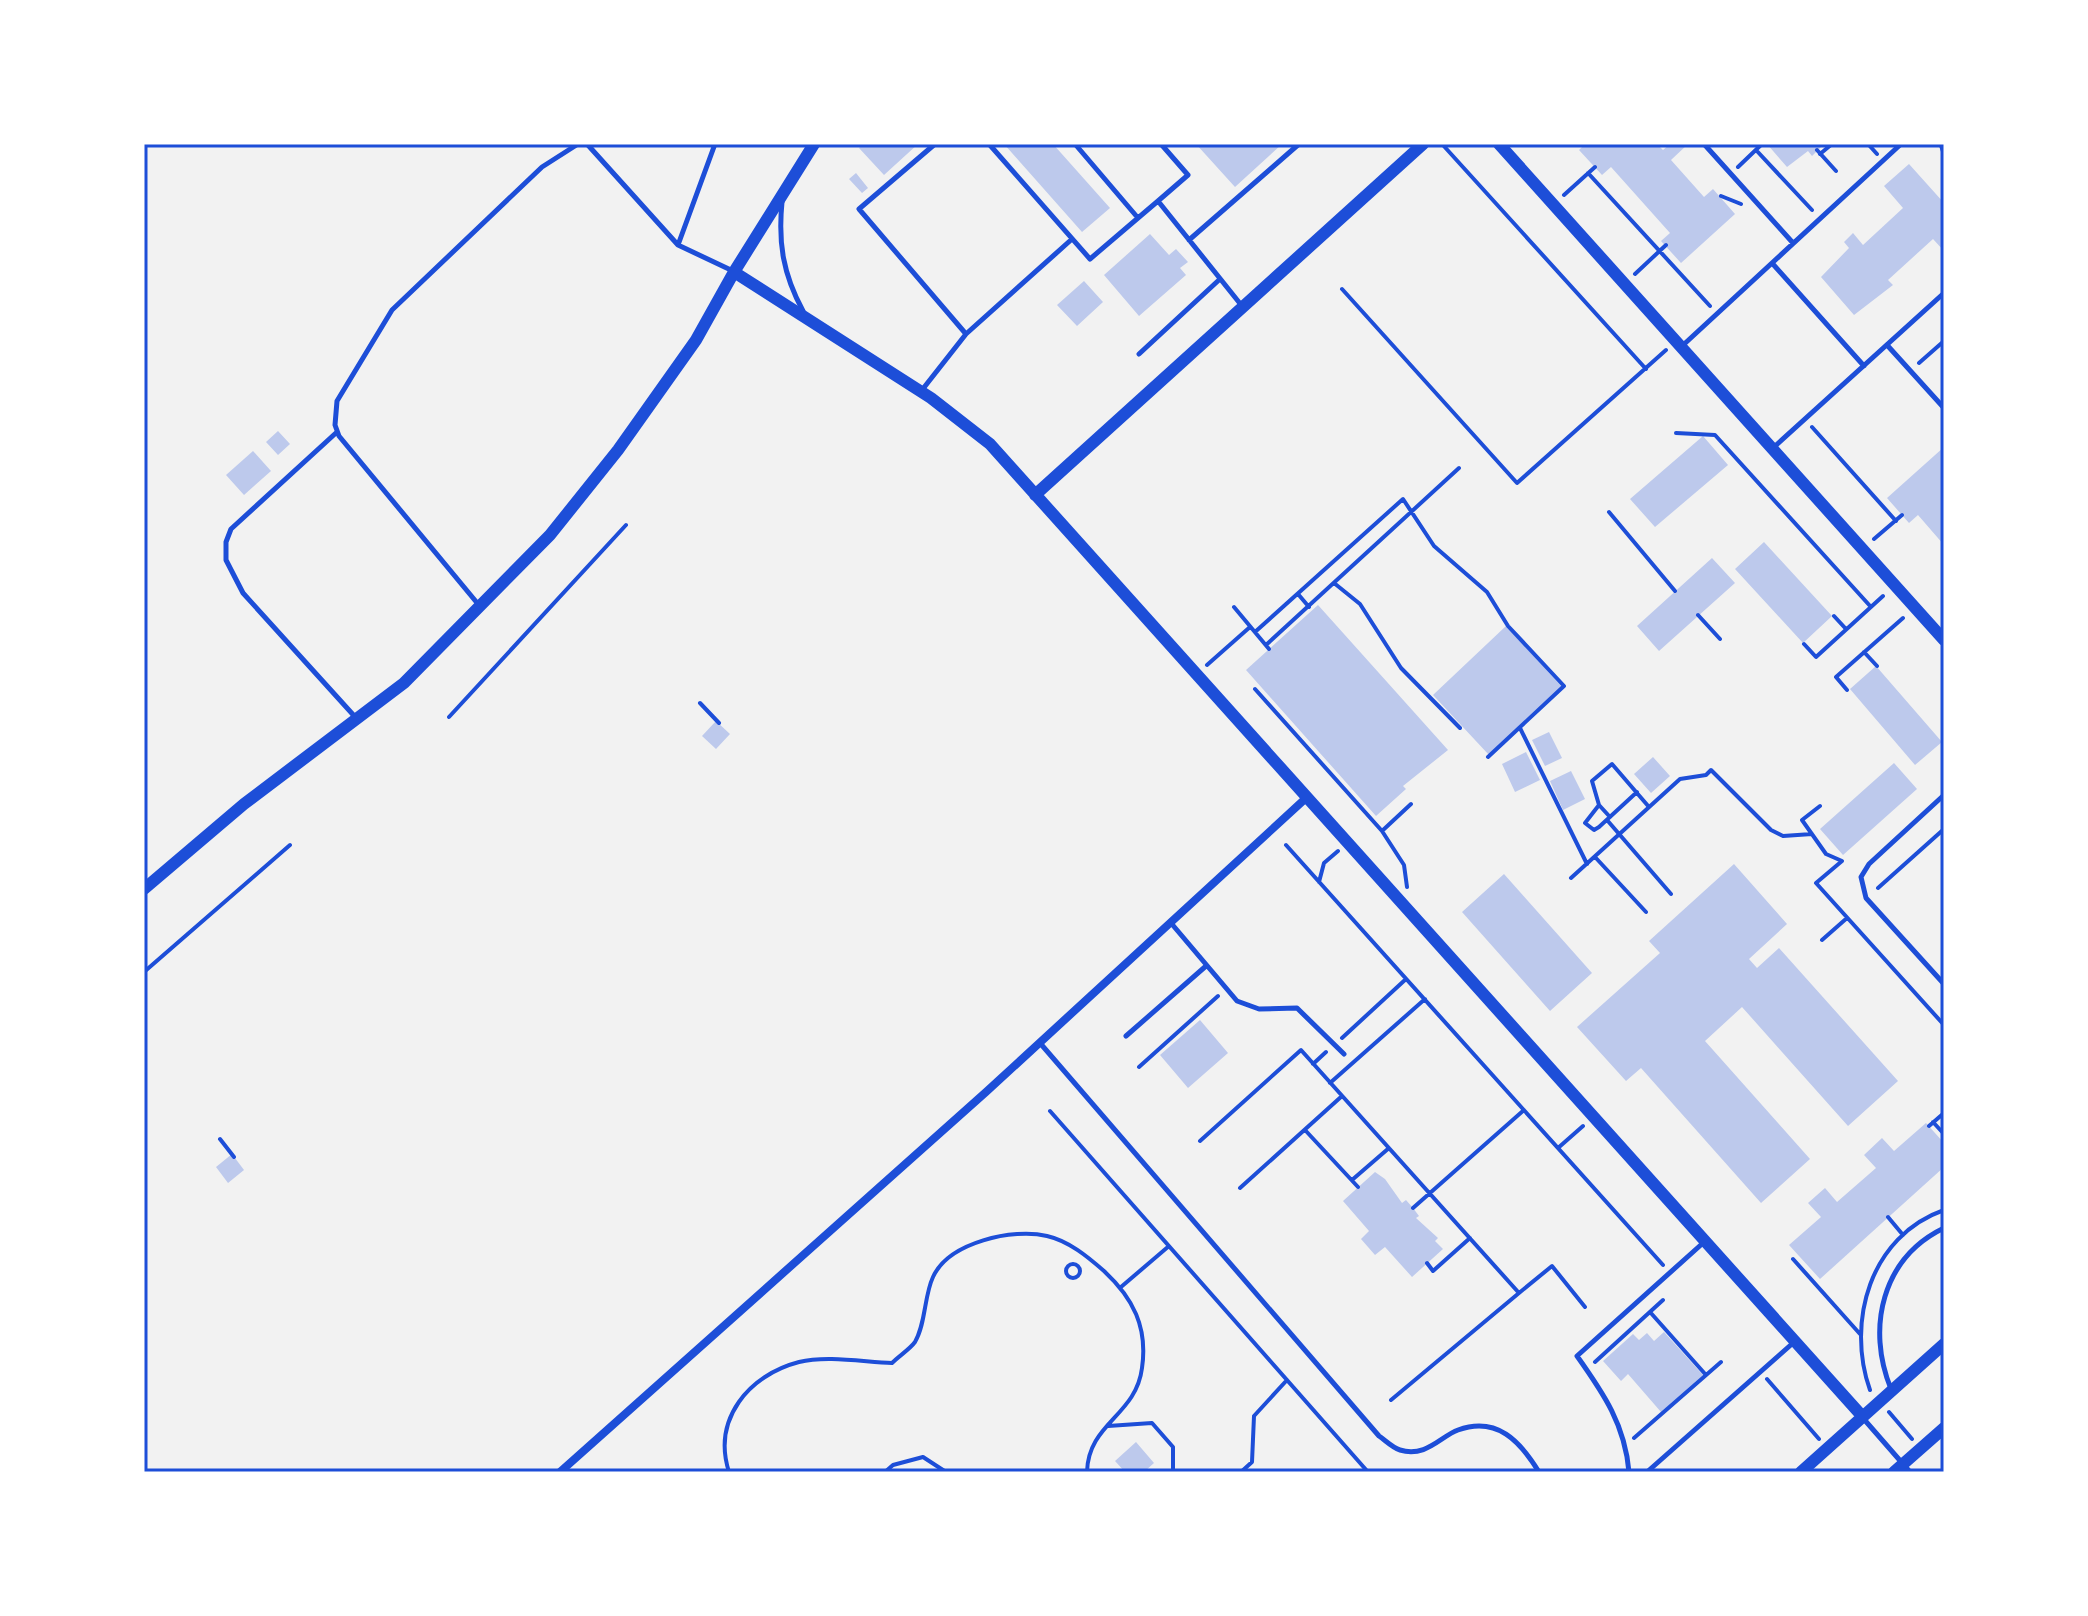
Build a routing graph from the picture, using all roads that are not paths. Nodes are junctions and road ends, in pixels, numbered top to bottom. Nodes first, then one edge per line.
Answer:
1 (578, 144) edge
2 (587, 144) edge
3 (715, 144) edge
4 (814, 144) edge
5 (935, 144) edge
6 (989, 144) edge
7 (1075, 144) edge
8 (1161, 144) edge
9 (1299, 144) edge
10 (1499, 144) edge
11 (1704, 144) edge
12 (1901, 144) edge
13 (1941, 144) edge
14 (1419, 145) edge
15 (1944, 153) edge
16 (782, 195) junction
17 (1158, 201) junction
18 (1138, 218) junction
19 (1072, 239) junction
20 (1189, 240) junction
21 (1793, 243) junction
22 (678, 245) junction
23 (1772, 263) junction
24 (734, 272) junction
25 (1220, 279) junction
26 (1944, 293) edge
27 (1243, 307) junction
28 (807, 319) junction
29 (966, 334) junction
30 (1679, 344) junction
31 (1887, 345) junction
32 (1139, 354) dead end
33 (1864, 366) junction
34 (921, 391) junction
35 (1944, 408) edge
36 (337, 432) junction
37 (1772, 448) junction
38 (1035, 495) junction
39 (482, 608) junction
40 (1944, 640) edge
41 (358, 719) junction
42 (1944, 795) edge
43 (1305, 799) junction
44 (144, 889) edge
45 (1171, 923) junction
46 (1206, 966) junction
47 (1944, 984) edge
48 (1126, 1036) dead end
49 (1040, 1043) junction
50 (1344, 1054) dead end
51 (1944, 1228) edge
52 (1705, 1242) junction
53 (1795, 1342) junction
54 (1944, 1344) edge
55 (1891, 1390) junction
56 (1862, 1416) junction
57 (1944, 1428) edge
58 (1903, 1469) edge
59 (560, 1472) edge
60 (1539, 1472) edge
61 (1629, 1472) edge
62 (1647, 1472) edge
63 (1801, 1472) edge

1 - 36 lane
2 - 22 lane
3 - 22 lane
4 - 16 street
5 - 29 lane
6 - 19 lane
7 - 18 lane
8 - 17 lane
9 - 20 lane
10 - 30 street
11 - 21 lane
12 - 21 lane
13 - 15 lane
14 - 27 street
16 - 24 street
16 - 28 lane
17 - 18 lane
17 - 20 lane
18 - 19 lane
19 - 29 lane
20 - 25 lane
21 - 23 lane
22 - 24 lane
23 - 30 lane
23 - 33 lane
24 - 28 street
24 - 39 street
25 - 27 lane
25 - 32 lane
26 - 31 lane
27 - 38 street
28 - 34 street
29 - 34 lane
30 - 37 street
31 - 33 lane
31 - 35 lane
33 - 37 lane
34 - 38 street
36 - 39 lane
36 - 41 lane
37 - 40 street
38 - 43 street
39 - 41 street
41 - 44 street
42 - 47 lane
43 - 45 street
43 - 52 street
45 - 46 lane
45 - 49 street
46 - 48 lane
46 - 50 lane
49 - 59 street
49 - 60 lane
51 - 55 lane
52 - 53 street
52 - 61 lane
53 - 56 street
53 - 62 lane
54 - 55 street
55 - 56 street
56 - 58 lane
56 - 63 street
57 - 58 street

